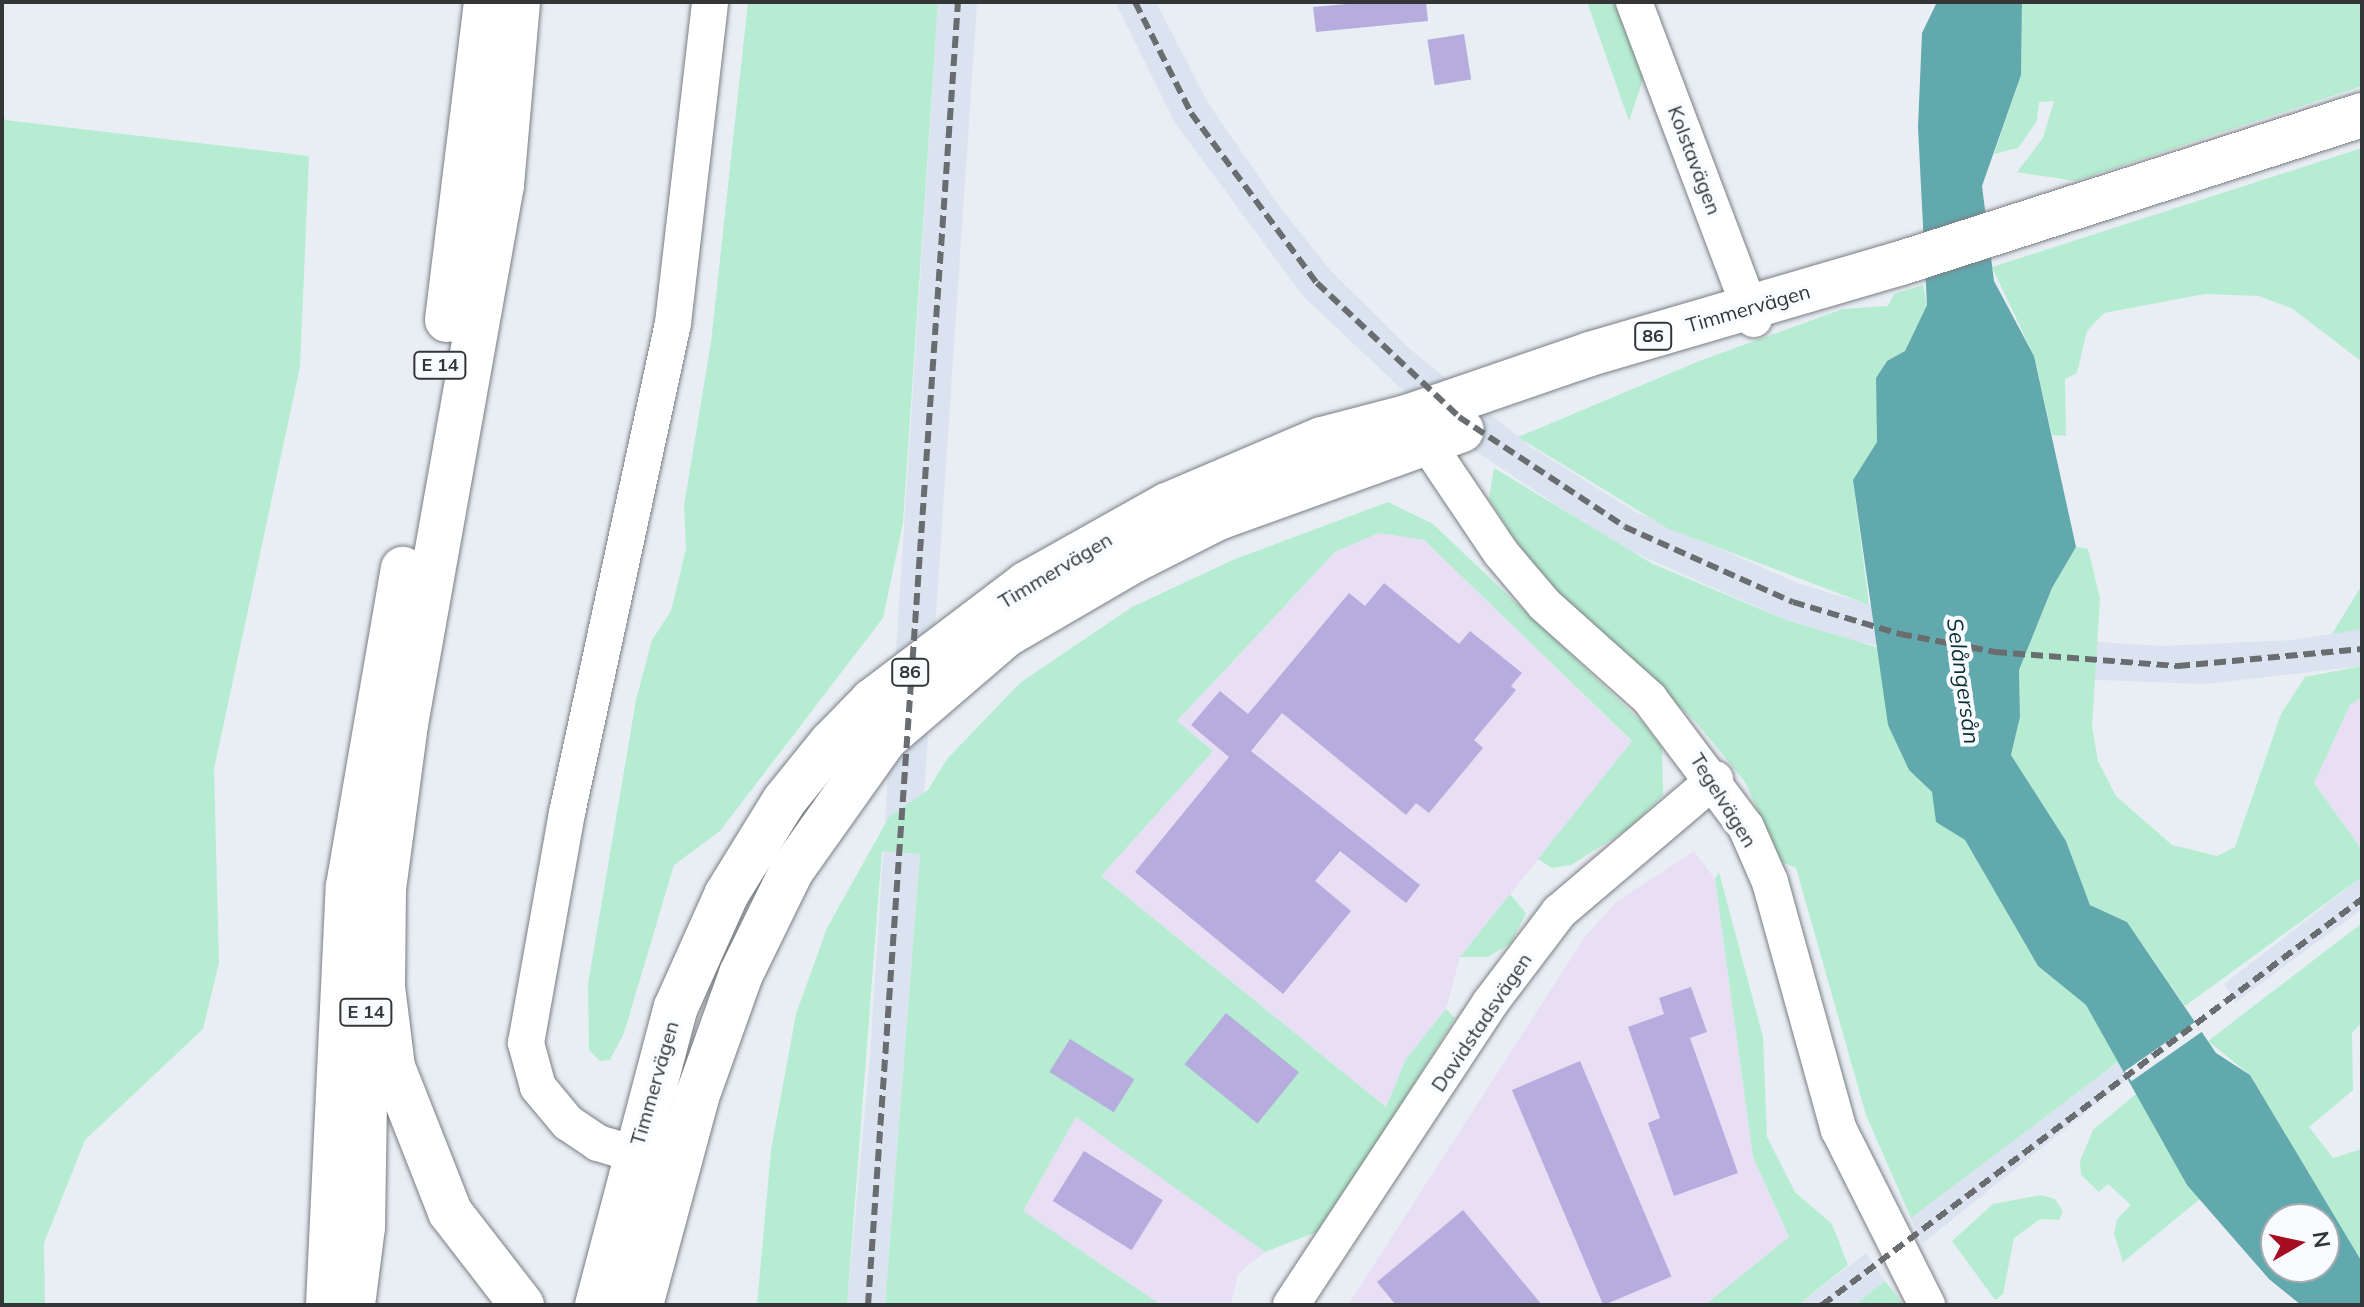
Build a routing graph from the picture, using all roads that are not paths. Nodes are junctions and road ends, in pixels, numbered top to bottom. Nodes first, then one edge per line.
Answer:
1 (486, 2) edge
2 (518, 2) edge
3 (710, 2) edge
4 (1634, 2) edge
5 (2362, 115) edge
6 (1751, 313) junction
7 (1416, 430) junction
8 (406, 724) junction
9 (1715, 779) junction
10 (633, 1153) junction
11 (679, 1167) junction
12 (609, 1245) junction
13 (328, 1305) edge
14 (353, 1305) edge
15 (522, 1305) edge
16 (597, 1305) edge
17 (607, 1305) edge
18 (641, 1305) edge
19 (1291, 1305) edge
20 (1927, 1305) edge

1 - 13 main road, E 14
2 - 8 main road, E 14
3 - 10 street
4 - 6 street, Kolstavägen
5 - 6 main road, Timmervägen / 86
6 - 7 main road, Timmervägen / 86
7 - 9 street, Tegelvägen
7 - 10 main road, Timmervägen / 86
7 - 11 main road, Timmervägen / 86
8 - 14 main road, E 14
8 - 15 main road, E 14
9 - 19 street, Davidstadsvägen
9 - 20 street, Tegelvägen
10 - 11 street
10 - 12 main road, Timmervägen / 86
11 - 18 main road, Timmervägen / 86
12 - 16 main road, 86
12 - 17 main road, Timmervägen

